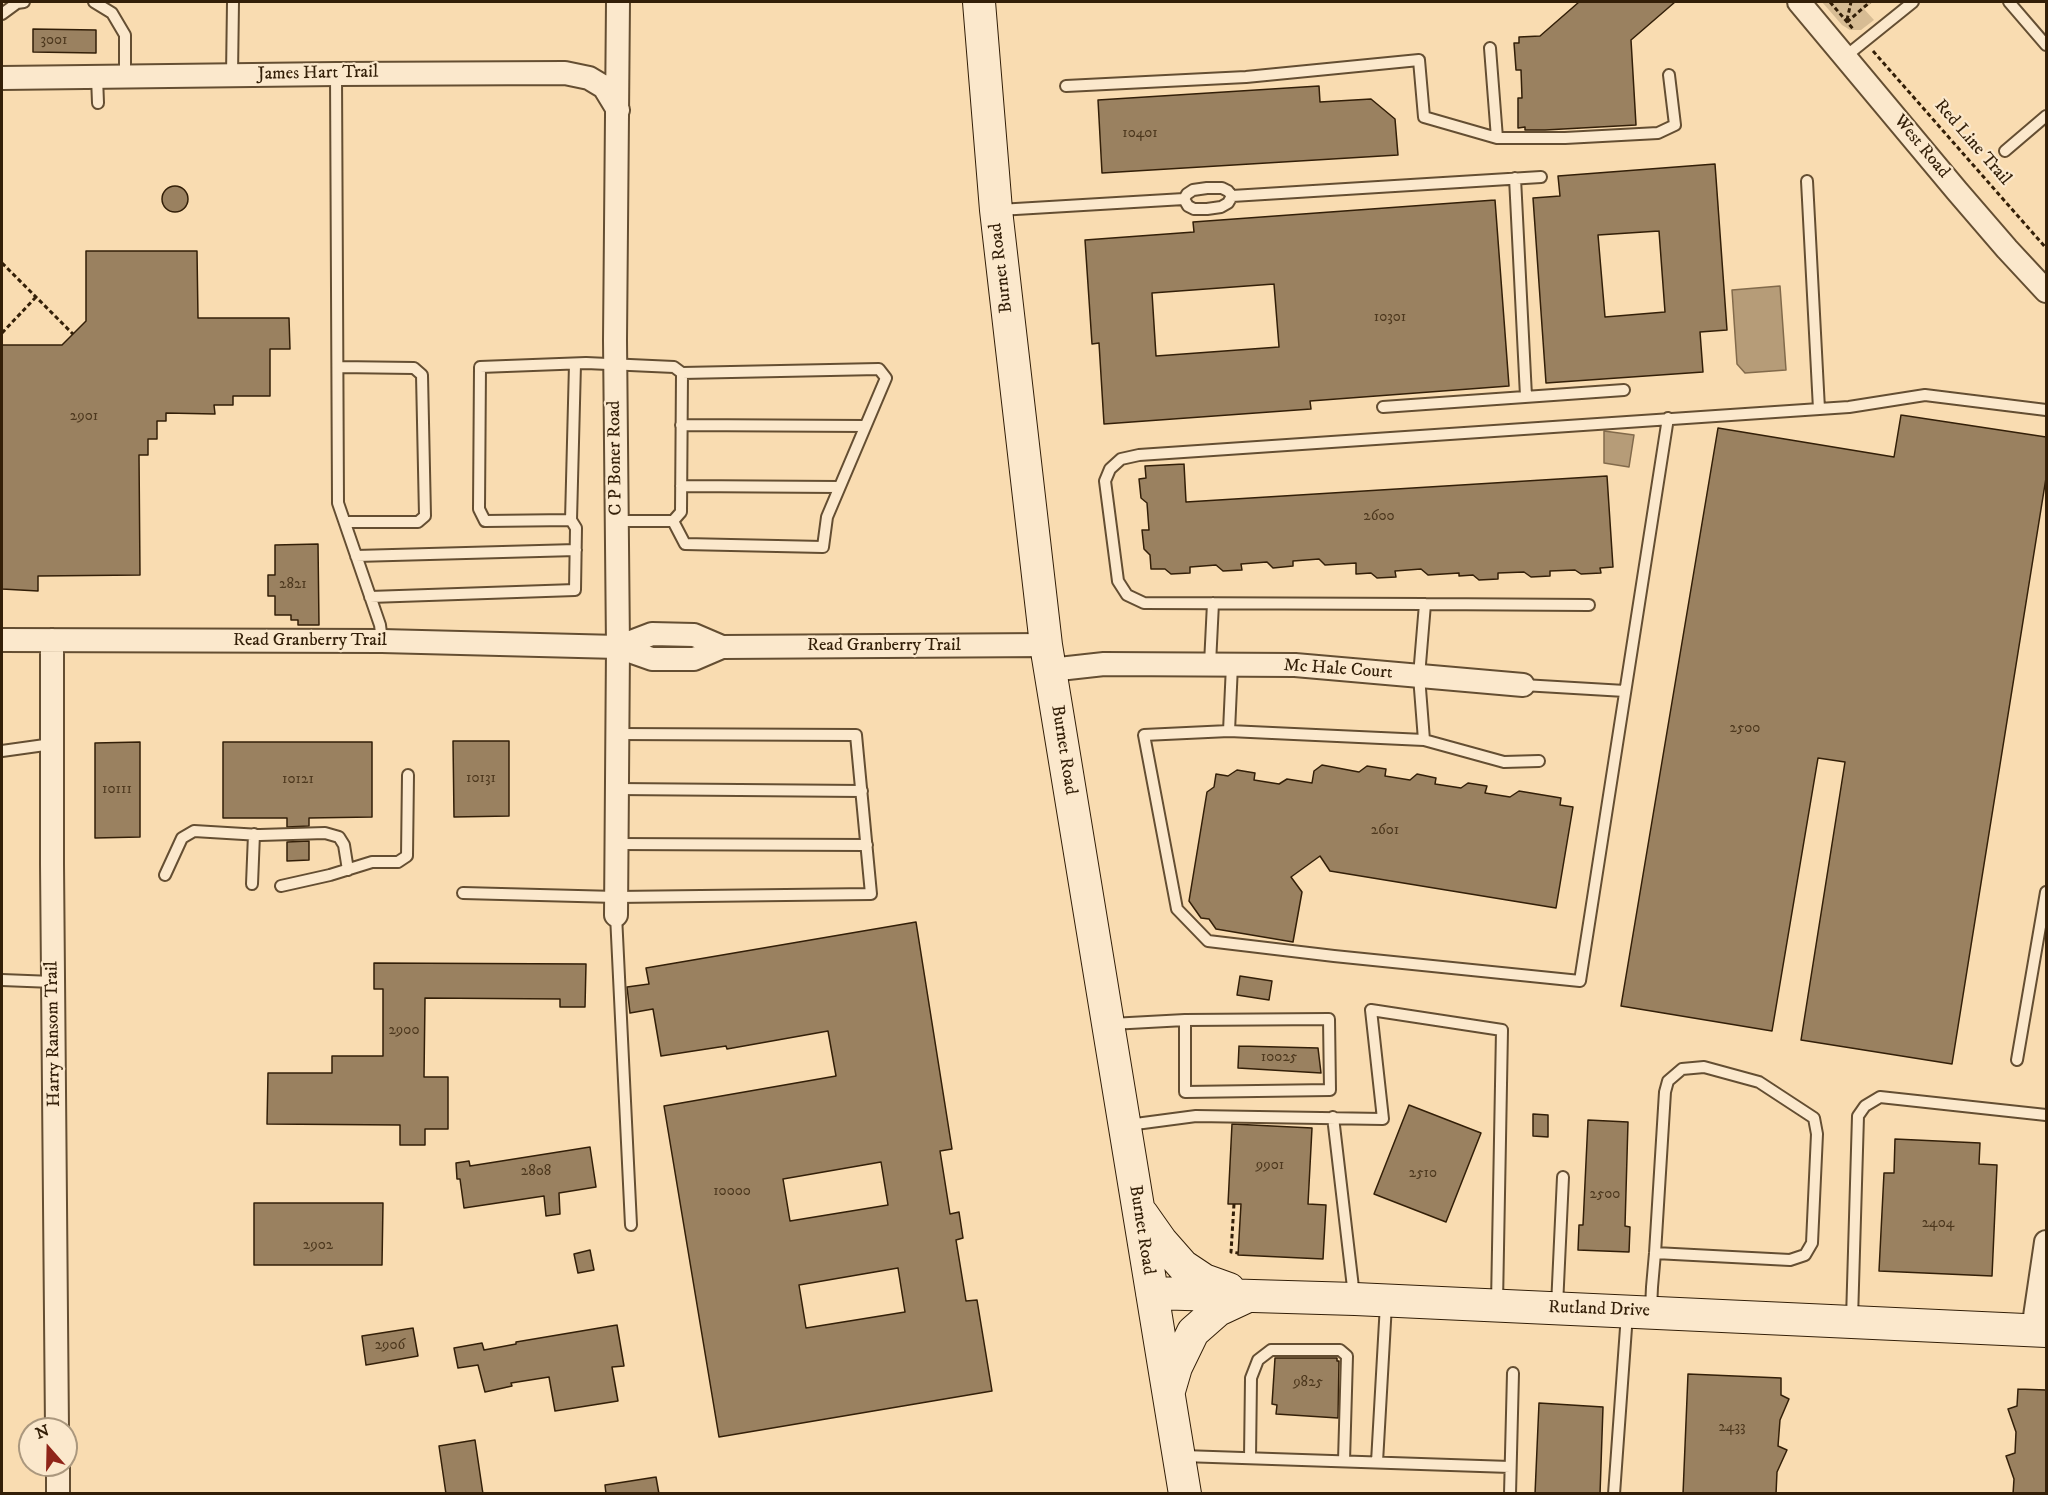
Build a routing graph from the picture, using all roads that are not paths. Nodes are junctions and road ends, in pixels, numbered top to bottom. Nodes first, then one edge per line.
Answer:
1 (24, 2) edge
2 (94, 2) edge
3 (233, 2) edge
4 (618, 2) edge
5 (979, 2) edge
6 (1799, 2) edge
7 (1913, 2) edge
8 (2009, 2) edge
9 (2, 14) edge
10 (2046, 45) edge
11 (1490, 48) dead end
12 (1846, 56) junction
13 (336, 74) junction
14 (232, 75) junction
15 (1669, 75) dead end
16 (126, 76) junction
17 (97, 77) junction
18 (2, 78) edge
19 (1066, 86) dead end
20 (98, 103) dead end
21 (618, 110) junction
22 (2046, 116) edge
23 (1497, 138) junction
24 (2005, 151) dead end
25 (1541, 177) dead end
26 (1515, 178) junction
27 (1807, 181) dead end
28 (1232, 196) junction
29 (1184, 199) junction
30 (996, 210) junction
31 (2046, 291) edge
32 (575, 364) junction
33 (615, 365) junction
34 (338, 367) junction
35 (682, 373) junction
36 (1623, 390) dead end
37 (1526, 396) junction
38 (1383, 407) dead end
39 (1819, 409) junction
40 (2046, 410) edge
41 (1668, 418) junction
42 (681, 425) junction
43 (865, 426) junction
44 (681, 486) junction
45 (839, 488) junction
46 (571, 520) junction
47 (617, 521) junction
48 (672, 521) junction
49 (345, 522) junction
50 (576, 550) junction
51 (356, 556) junction
52 (370, 597) junction
53 (1213, 603) junction
54 (1425, 604) junction
55 (1589, 605) dead end
56 (2, 640) edge
57 (52, 640) junction
58 (382, 641) junction
59 (618, 647) junction
60 (1048, 658) junction
61 (1210, 664) junction
62 (1232, 665) junction
63 (1419, 676) junction
64 (1523, 686) joint
65 (1625, 691) junction
66 (1229, 731) junction
67 (617, 734) junction
68 (1424, 740) junction
69 (52, 744) junction
70 (2, 751) edge
71 (1539, 761) dead end
72 (408, 775) dead end
73 (617, 789) junction
74 (862, 791) junction
75 (254, 834) junction
76 (616, 844) junction
77 (867, 845) junction
78 (348, 870) junction
79 (165, 875) dead end
80 (252, 884) dead end
81 (281, 886) dead end
82 (2046, 892) edge
83 (463, 893) dead end
84 (616, 906) junction
85 (2, 980) edge
86 (53, 982) junction
87 (1185, 1020) junction
88 (1108, 1024) junction
89 (2017, 1060) dead end
90 (2046, 1115) edge
91 (1333, 1117) junction
92 (1125, 1125) junction
93 (1563, 1177) dead end
94 (1138, 1208) junction
95 (632, 1225) dead end
96 (2046, 1242) edge
97 (1655, 1253) junction
98 (1152, 1293) junction
99 (1250, 1296) junction
100 (1355, 1299) junction
101 (1386, 1301) junction
102 (1497, 1306) junction
103 (1557, 1309) junction
104 (1639, 1312) junction
105 (1852, 1323) junction
106 (2040, 1330) edge
107 (1513, 1373) dead end
108 (1168, 1395) junction
109 (57, 1417) edge
110 (1179, 1456) junction
111 (1250, 1458) junction
112 (1344, 1461) junction
113 (1377, 1462) junction
114 (1510, 1467) junction
115 (58, 1477) edge
116 (58, 1494) edge
117 (1185, 1494) edge
118 (1510, 1494) edge
119 (1614, 1494) edge

1 - 9 lane
2 - 16 lane
3 - 14 lane
4 - 21 street, C P Boner Road
5 - 30 main road, Burnet Road
6 - 12 street, West Road
7 - 12 lane
8 - 10 lane
11 - 23 lane
12 - 31 street, West Road
13 - 14 street, James Hart Trail
13 - 21 street, James Hart Trail
13 - 34 lane
14 - 16 street, James Hart Trail
15 - 23 lane
16 - 17 street, James Hart Trail
17 - 18 street, James Hart Trail
17 - 20 lane
19 - 23 lane
21 - 33 street, C P Boner Road
22 - 24 lane
25 - 26 lane
26 - 28 lane
26 - 37 lane
27 - 39 lane
28 - 29 lane
28 - 29 lane
29 - 30 lane
30 - 60 main road, Burnet Road
32 - 33 lane
32 - 46 lane
32 - 46 lane
33 - 35 lane
33 - 47 street, C P Boner Road
34 - 49 lane
34 - 49 lane
35 - 42 lane
35 - 43 lane
36 - 37 lane
37 - 38 lane
39 - 40 lane
39 - 41 lane
41 - 53 lane
41 - 65 lane
42 - 43 lane
42 - 44 lane
43 - 45 lane
44 - 45 lane
44 - 48 lane
45 - 48 lane
46 - 50 lane
47 - 48 lane
47 - 59 street, C P Boner Road
49 - 51 lane
50 - 51 lane
50 - 52 lane
51 - 52 lane
52 - 58 lane
53 - 54 lane
53 - 61 lane
54 - 55 lane
54 - 63 lane
56 - 57 street, Read Granberry Trail
57 - 58 street, Read Granberry Trail
57 - 69 street, Harry Ransom Trail
58 - 59 street, Read Granberry Trail
59 - 60 street, Read Granberry Trail
59 - 67 street, C P Boner Road
60 - 61 street, Mc Hale Court
60 - 88 main road, Burnet Road
61 - 62 street, Mc Hale Court
62 - 63 street, Mc Hale Court
62 - 66 lane
63 - 64 street, Mc Hale Court
63 - 68 lane
64 - 65 lane, Mc Hale Court
65 - 66 lane
66 - 68 lane
67 - 73 street, C P Boner Road
67 - 74 lane
68 - 71 lane
69 - 70 lane
69 - 86 street, Harry Ransom Trail
72 - 78 lane
73 - 74 lane
73 - 76 street, C P Boner Road
74 - 77 lane
75 - 78 lane
75 - 79 lane
75 - 80 lane
76 - 77 lane
76 - 84 street, C P Boner Road
77 - 84 lane
78 - 81 lane
82 - 89 lane
83 - 84 lane
84 - 95 lane
85 - 86 lane
86 - 109 street, Harry Ransom Trail
87 - 87 lane
87 - 88 lane
88 - 92 main road, Burnet Road
90 - 105 lane
91 - 92 lane
91 - 100 lane
91 - 102 lane
92 - 94 main road, Burnet Road
93 - 103 lane
94 - 98 main road, Burnet Road
94 - 99 main road
96 - 106 street
97 - 97 lane
97 - 104 lane
98 - 99 main road, Rutland Drive
98 - 108 main road, Burnet Road
99 - 100 main road, Rutland Drive
99 - 108 main road
100 - 101 main road, Rutland Drive
101 - 102 main road, Rutland Drive
101 - 113 lane
102 - 103 main road, Rutland Drive
103 - 104 main road, Rutland Drive
104 - 105 main road, Rutland Drive
104 - 119 lane
105 - 106 main road, Rutland Drive
107 - 114 lane
108 - 110 main road, Burnet Road
110 - 111 lane
110 - 117 main road, Burnet Road
111 - 112 lane
111 - 112 lane
112 - 113 lane
113 - 114 lane
114 - 118 lane
115 - 116 street

